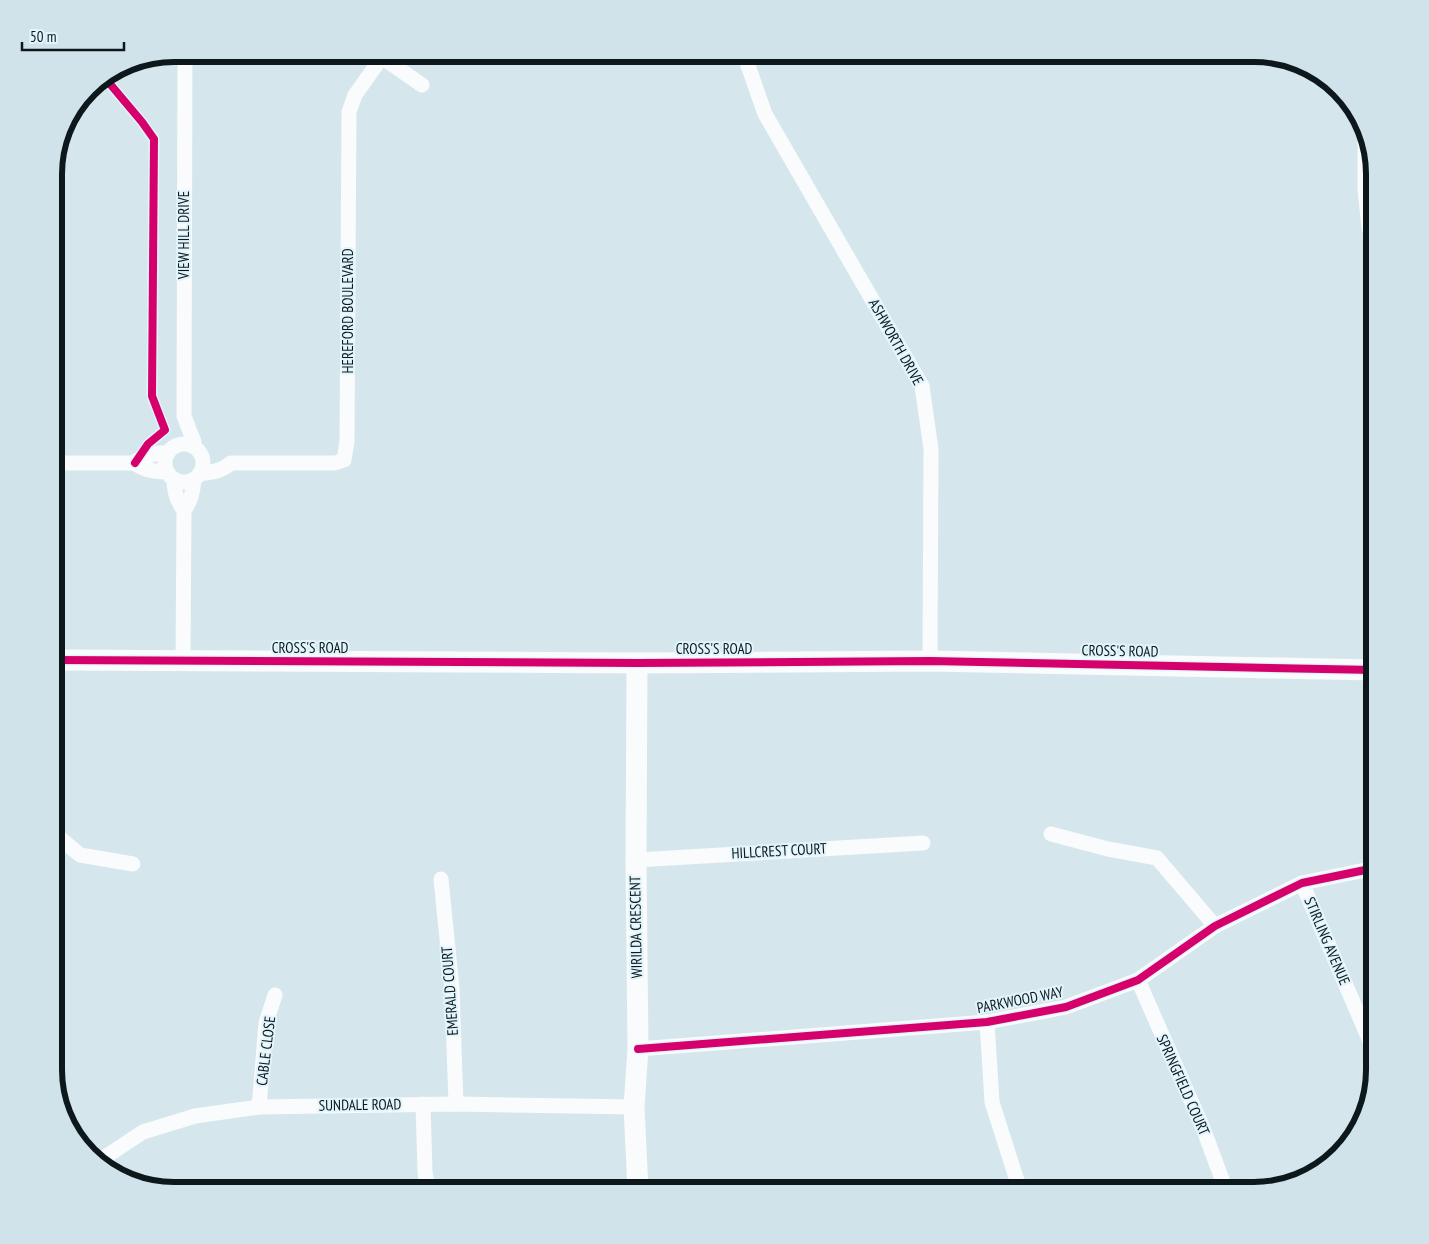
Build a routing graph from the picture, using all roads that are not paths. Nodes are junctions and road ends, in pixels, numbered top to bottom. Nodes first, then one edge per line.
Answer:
1 (184, 62) edge
2 (375, 62) edge
3 (388, 62) edge
4 (747, 62) edge
5 (422, 85) dead end
6 (1365, 157) edge
7 (1366, 200) edge
8 (184, 416) junction
9 (171, 450) junction
10 (197, 450) junction
11 (63, 463) edge
12 (135, 463) junction
13 (231, 463) junction
14 (171, 476) junction
15 (197, 476) junction
16 (184, 510) junction
17 (63, 660) edge
18 (183, 660) junction
19 (930, 661) junction
20 (638, 663) junction
21 (1366, 670) edge
22 (1051, 834) dead end
23 (63, 841) edge
24 (923, 843) dead end
25 (636, 860) junction
26 (134, 864) dead end
27 (1366, 870) edge
28 (441, 879) dead end
29 (1302, 883) junction
30 (1215, 926) junction
31 (1138, 980) junction
32 (275, 995) dead end
33 (987, 1022) junction
34 (1366, 1032) edge
35 (638, 1049) junction
36 (423, 1104) junction
37 (456, 1104) junction
38 (259, 1107) junction
39 (634, 1107) junction
40 (105, 1157) edge
41 (427, 1182) edge
42 (638, 1182) edge
43 (1017, 1182) edge
44 (1223, 1182) edge

1 - 8 street, VIEW HILL DRIVE
2 - 13 street, HEREFORD BOULEVARD
3 - 5 street
4 - 19 street, ASHWORTH DRIVE
6 - 7 street
8 - 9 street, VIEW HILL DRIVE
8 - 10 street, VIEW HILL DRIVE
9 - 10 street
9 - 12 street
9 - 14 street
10 - 13 street, HEREFORD BOULEVARD
10 - 15 street
11 - 12 street
12 - 14 street
13 - 15 street, HEREFORD BOULEVARD
14 - 15 street
14 - 16 street
15 - 16 street
16 - 18 street
17 - 18 street, CROSS'S ROAD
18 - 20 street, CROSS'S ROAD
19 - 20 street, CROSS'S ROAD
19 - 21 street, CROSS'S ROAD
20 - 25 street, WIRILDA CRESCENT
22 - 30 street
23 - 26 street
24 - 25 street, HILLCREST COURT
25 - 35 street, WIRILDA CRESCENT
27 - 29 street, PARKWOOD WAY
28 - 37 street, EMERALD COURT
29 - 30 street, PARKWOOD WAY
29 - 34 street, STIRLING AVENUE
30 - 31 street, PARKWOOD WAY
31 - 33 street, PARKWOOD WAY
31 - 44 street, SPRINGFIELD COURT
32 - 38 street, CABLE CLOSE
33 - 35 street, PARKWOOD WAY
33 - 43 street
35 - 39 street, WIRILDA CRESCENT
36 - 37 street, SUNDALE ROAD
36 - 38 street, SUNDALE ROAD
36 - 41 street
37 - 39 street, SUNDALE ROAD
38 - 40 street, SUNDALE ROAD
39 - 42 street, WIRILDA CRESCENT

